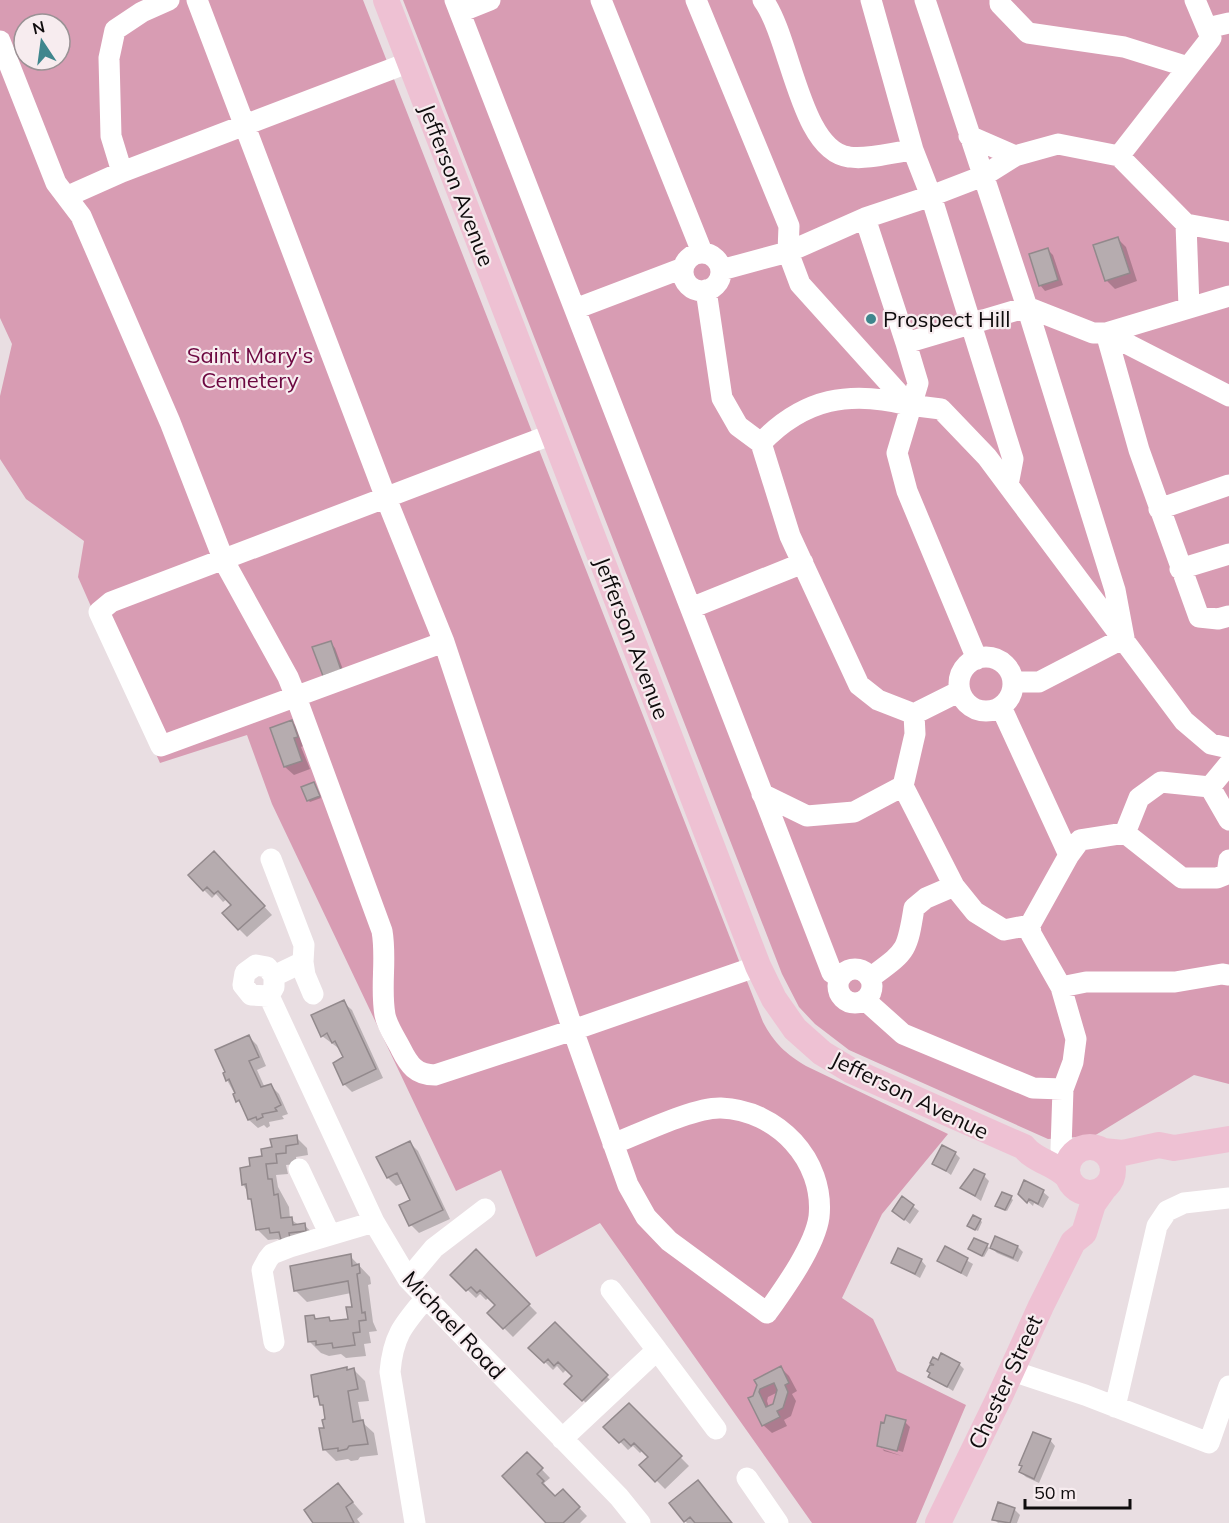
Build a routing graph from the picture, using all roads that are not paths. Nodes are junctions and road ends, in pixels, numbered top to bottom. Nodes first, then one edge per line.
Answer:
1 (169, 0) edge
2 (197, 0) edge
3 (386, 0) edge
4 (490, 0) edge
5 (602, 0) edge
6 (696, 0) edge
7 (764, 0) edge
8 (870, 0) edge
9 (925, 0) edge
10 (1000, 0) edge
11 (1195, 0) edge
12 (458, 6) edge
13 (1229, 22) edge
14 (1207, 28) junction
15 (0, 41) edge
16 (410, 62) junction
17 (1188, 67) junction
18 (245, 124) junction
19 (969, 136) junction
20 (913, 150) junction
21 (1015, 156) junction
22 (1119, 156) junction
23 (122, 172) junction
24 (983, 176) junction
25 (68, 196) junction
26 (931, 196) junction
27 (865, 218) junction
28 (1186, 224) junction
29 (1229, 232) edge
30 (702, 252) junction
31 (788, 252) junction
32 (683, 268) junction
33 (721, 270) junction
34 (706, 290) junction
35 (1229, 296) edge
36 (1027, 307) junction
37 (1189, 307) junction
38 (575, 309) junction
39 (973, 324) junction
40 (1106, 333) junction
41 (906, 343) junction
42 (1229, 396) edge
43 (909, 405) junction
44 (553, 434) junction
45 (761, 442) junction
46 (1008, 485) junction
47 (1229, 485) edge
48 (386, 498) junction
49 (1159, 508) junction
50 (1229, 554) edge
51 (224, 561) junction
52 (803, 563) junction
53 (1180, 569) junction
54 (691, 608) junction
55 (1229, 616) edge
56 (1124, 638) junction
57 (444, 642) junction
58 (977, 659) junction
59 (1013, 682) junction
60 (960, 691) junction
61 (296, 697) junction
62 (1001, 707) junction
63 (914, 714) junction
64 (1229, 748) edge
65 (1229, 764) edge
66 (903, 786) junction
67 (1210, 788) junction
68 (762, 794) junction
69 (807, 816) junction
70 (1229, 820) edge
71 (1125, 833) junction
72 (783, 846) junction
73 (1069, 855) junction
74 (271, 859) dead end
75 (1228, 869) edge
76 (954, 886) junction
77 (1030, 925) junction
78 (303, 962) junction
79 (758, 966) junction
80 (1227, 972) edge
81 (274, 976) junction
82 (841, 977) junction
83 (870, 978) junction
84 (1061, 987) junction
85 (313, 994) dead end
86 (269, 996) junction
87 (865, 1000) junction
88 (573, 1030) junction
89 (1063, 1089) junction
90 (1229, 1139) edge
91 (613, 1144) junction
92 (1024, 1148) junction
93 (1174, 1148) junction
94 (1082, 1150) junction
95 (299, 1169) dead end
96 (1068, 1179) junction
97 (1106, 1186) junction
98 (1229, 1198) edge
99 (485, 1209) dead end
100 (374, 1222) junction
101 (330, 1235) junction
102 (1073, 1242) junction
103 (408, 1279) junction
104 (611, 1290) dead end
105 (425, 1299) junction
106 (274, 1342) dead end
107 (657, 1350) junction
108 (1012, 1371) junction
109 (1229, 1386) edge
110 (1115, 1407) junction
111 (716, 1430) dead end
112 (562, 1439) junction
113 (747, 1478) dead end
114 (415, 1523) edge
115 (640, 1523) edge
116 (778, 1523) edge
117 (938, 1523) edge

1 - 23 street
2 - 18 street
3 - 16 main road, Jefferson Avenue
4 - 12 street
5 - 30 street
6 - 31 street
7 - 20 street
8 - 20 street
9 - 19 street
10 - 17 street
11 - 14 street
12 - 38 street
13 - 14 street
14 - 17 street
15 - 25 street
16 - 18 street
16 - 44 main road, Jefferson Avenue
17 - 22 street
18 - 23 street
18 - 48 street
19 - 21 street
19 - 24 street
20 - 26 street
21 - 22 street
21 - 24 street
22 - 28 street
23 - 25 street
24 - 26 street
24 - 36 street
25 - 51 street
26 - 27 street
26 - 39 street
27 - 31 street
27 - 41 street
28 - 29 street
28 - 37 street
30 - 32 street
30 - 33 street
31 - 33 street
31 - 43 street
32 - 34 street
32 - 38 street
33 - 34 street
34 - 45 street
35 - 37 street
36 - 39 street
36 - 40 street
36 - 56 street
37 - 40 street
38 - 54 street
39 - 41 street
39 - 46 street
40 - 42 street
40 - 49 street
41 - 43 street
43 - 45 street
43 - 46 street
43 - 58 street
44 - 48 street
44 - 79 main road, Jefferson Avenue
45 - 52 street
46 - 56 street
47 - 49 street
48 - 51 street
48 - 57 street
49 - 53 street
50 - 53 street
51 - 61 street
51 - 61 street
52 - 54 street
52 - 63 street
53 - 55 street
54 - 68 street
56 - 59 street
56 - 64 street
57 - 61 street
57 - 88 street
58 - 59 street
58 - 60 street
59 - 62 street
60 - 62 street
60 - 63 street
61 - 88 street
62 - 73 street
63 - 66 street
65 - 67 street
66 - 69 street
66 - 76 street
67 - 70 street
67 - 71 street
68 - 69 street
68 - 72 street
69 - 72 street
71 - 73 street
71 - 75 street
72 - 82 street
73 - 77 street
74 - 78 street
76 - 77 street
76 - 83 street
77 - 84 street
78 - 81 street
78 - 85 street
79 - 88 street
79 - 92 main road, Jefferson Avenue
80 - 84 street
81 - 86 street
81 - 86 street
82 - 83 street
82 - 87 street
83 - 87 street
84 - 89 street
86 - 100 street, Michael Road
87 - 89 street
88 - 91 street
89 - 94 street
90 - 93 main road, Jefferson Avenue
91 - 91 street
92 - 94 main road, Jefferson Avenue
92 - 96 main road, Jefferson Avenue
93 - 94 main road, Jefferson Avenue
93 - 97 main road, Jefferson Avenue
94 - 96 main road
94 - 97 main road
95 - 101 street
96 - 97 main road
96 - 102 main road
97 - 102 main road, Chester Street
98 - 110 street
99 - 103 street
100 - 101 street
100 - 103 street, Michael Road
101 - 106 street
102 - 108 main road, Chester Street
103 - 105 street, Michael Road
104 - 107 street
105 - 112 street, Michael Road
105 - 114 street
107 - 111 street
107 - 112 street
108 - 110 street
108 - 117 main road, Chester Street
109 - 110 street
112 - 115 street, Michael Road
113 - 116 street

